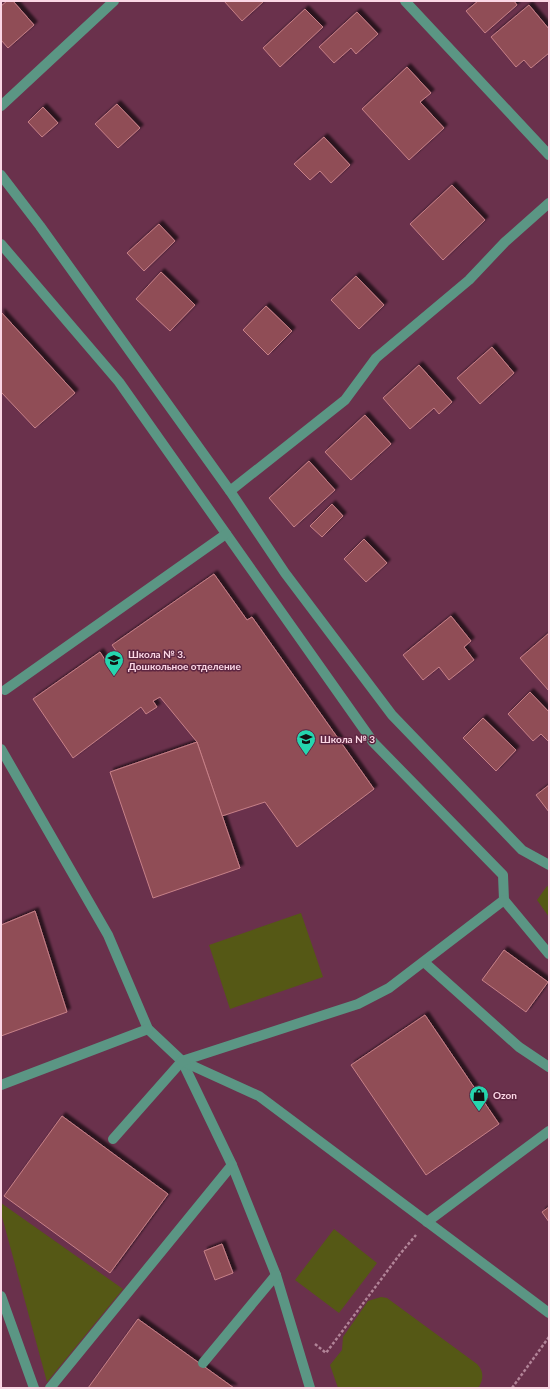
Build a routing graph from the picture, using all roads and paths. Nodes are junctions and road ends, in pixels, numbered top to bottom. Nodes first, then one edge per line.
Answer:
1 (114, 1) edge
2 (405, 1) edge
3 (1, 105) edge
4 (549, 155) edge
5 (1, 175) edge
6 (549, 203) edge
7 (1, 244) edge
8 (230, 490) junction
9 (226, 534) junction
10 (5, 690) dead end
11 (1, 749) edge
12 (549, 865) edge
13 (504, 900) junction
14 (549, 954) edge
15 (424, 962) junction
16 (148, 1029) junction
17 (182, 1061) junction
18 (549, 1068) edge
19 (1, 1085) edge
20 (549, 1131) edge
21 (114, 1139) dead end
22 (232, 1165) junction
23 (427, 1222) junction
24 (276, 1275) junction
25 (1, 1296) edge
26 (549, 1312) edge
27 (291, 1327) junction
28 (549, 1337) edge
29 (203, 1362) dead end
30 (34, 1388) edge
31 (50, 1388) edge
32 (310, 1388) edge
33 (512, 1388) edge

1 - 3 street
2 - 4 street
5 - 8 street
6 - 8 street
7 - 9 street
8 - 12 street
9 - 10 street
9 - 13 street
11 - 16 street
13 - 14 street
13 - 15 street
15 - 17 street
15 - 18 street
16 - 17 street
16 - 19 street
17 - 21 street
17 - 22 street
17 - 23 street
20 - 23 street
22 - 24 street
22 - 31 street
23 - 26 street
23 - 27 path
24 - 27 street
24 - 29 street
25 - 30 street
27 - 32 street
28 - 33 path

